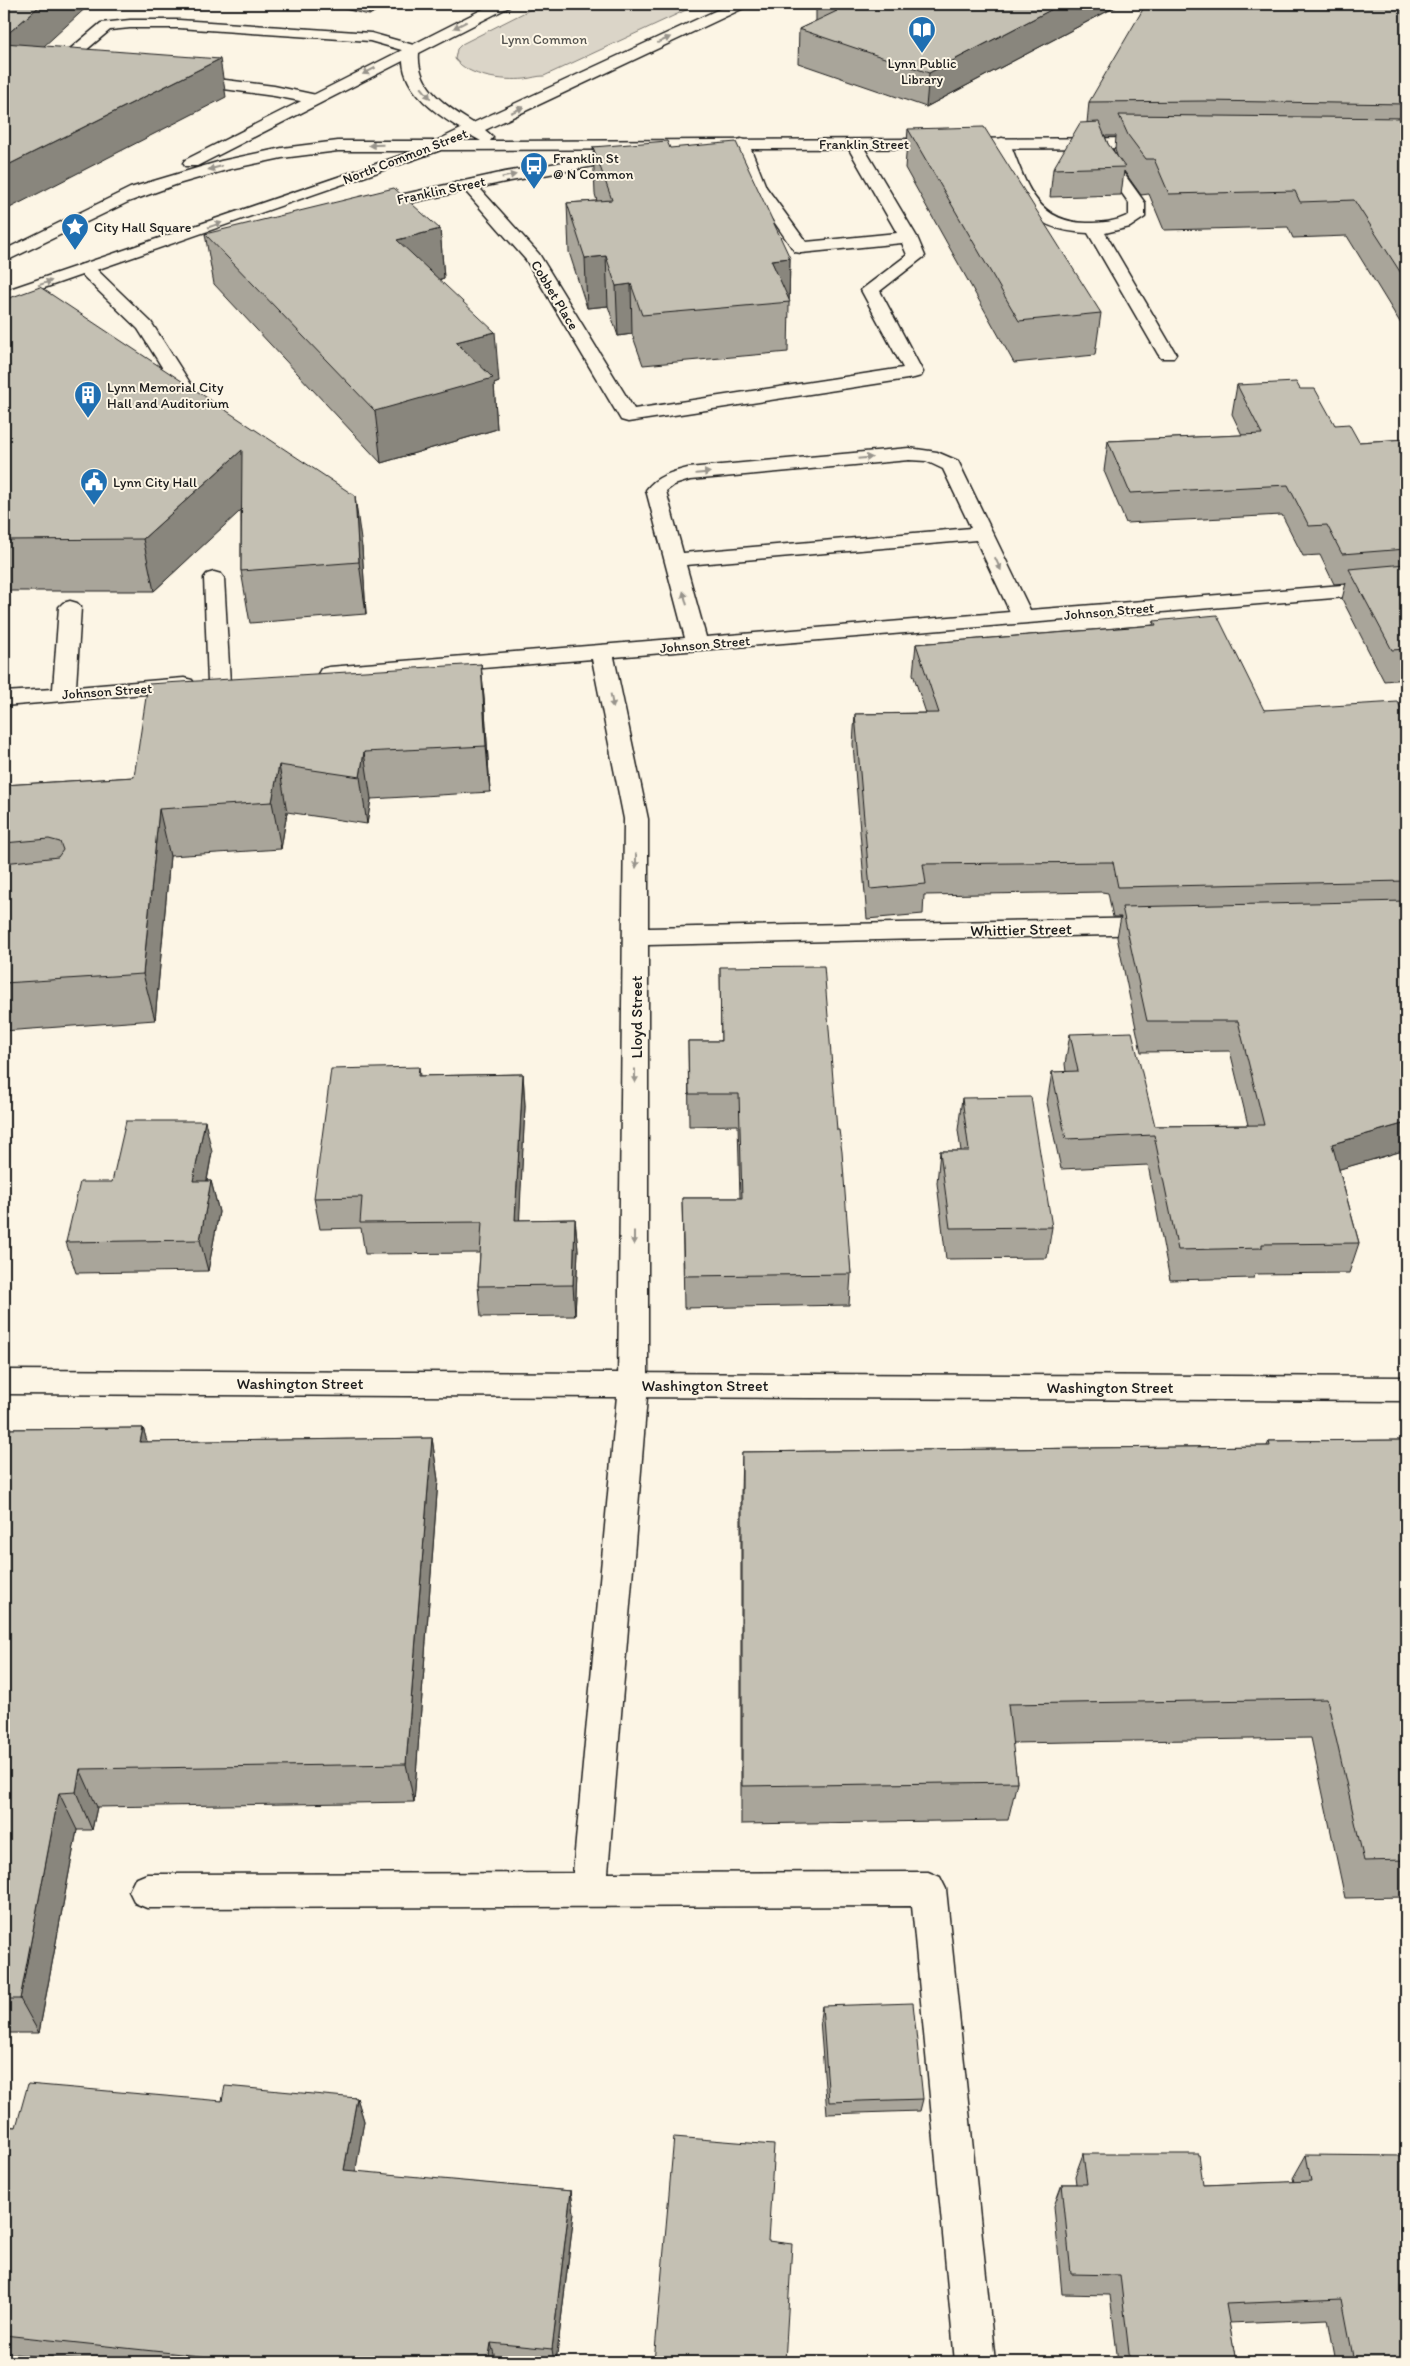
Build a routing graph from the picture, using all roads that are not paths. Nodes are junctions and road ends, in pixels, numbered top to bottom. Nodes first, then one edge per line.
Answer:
1 (504, 4) edge
2 (741, 4) edge
3 (112, 11) dead end
4 (106, 26) junction
5 (412, 49) junction
6 (87, 68) edge
7 (172, 78) edge
8 (316, 99) junction
9 (473, 130) junction
10 (1002, 143) junction
11 (1102, 143) junction
12 (1169, 143) edge
13 (742, 144) junction
14 (854, 144) junction
15 (442, 145) junction
16 (498, 145) junction
17 (540, 170) junction
18 (468, 184) junction
19 (119, 200) junction
20 (355, 210) edge
21 (1094, 228) junction
22 (908, 237) junction
23 (182, 252) dead end
24 (4, 256) edge
25 (86, 269) junction
26 (4, 297) edge
27 (1167, 354) dead end
28 (215, 426) edge
29 (983, 532) junction
30 (675, 560) junction
31 (214, 578) dead end
32 (1406, 586) edge
33 (70, 607) dead end
34 (1023, 618) junction
35 (697, 645) junction
36 (602, 653) junction
37 (308, 676) edge
38 (64, 694) junction
39 (4, 699) edge
40 (1174, 926) edge
41 (636, 938) junction
42 (4, 1382) edge
43 (633, 1385) junction
44 (1406, 1389) edge
45 (147, 1890) dead end
46 (589, 1890) junction
47 (975, 2362) edge

1 -> 5 main road
9 -> 2 main road, North Common Street
3 - 4 main road
4 - 5 main road
4 - 6 main road
5 -> 8 main road
5 -> 9 main road
7 - 8 main road
8 - 19 main road
9 - 15 main road, North Common Street
9 - 16 main road
10 - 11 main road, Franklin Street
10 - 14 main road, Franklin Street
10 - 21 main road
11 - 12 main road, Franklin Street
11 - 21 main road
13 - 14 main road, Franklin Street
13 - 16 main road, Franklin Street
13 - 17 main road, Franklin Street
13 - 22 main road
14 - 22 main road
15 - 16 main road, Franklin Street
15 -> 19 main road, Franklin Street
25 -> 15 main road, North Common Street
16 - 17 main road
18 -> 17 main road, Franklin Street
18 - 20 main road, Franklin Street
18 - 22 main road, Cobbet Place
19 - 24 main road
21 - 27 main road
23 - 25 main road
26 -> 25 main road
25 - 28 main road
29 - 30 main road
30 -> 29 main road
29 -> 34 main road
35 -> 30 main road
31 - 38 main road, Johnson Street
32 - 34 main road, Johnson Street
33 - 38 main road
34 - 35 main road, Johnson Street
35 - 36 main road, Johnson Street
36 - 37 main road, Johnson Street
36 -> 41 main road, Lloyd Street
38 - 39 main road, Johnson Street
40 - 41 main road, Whittier Street
41 -> 43 main road, Lloyd Street
42 - 43 main road, Washington Street
43 - 44 main road, Washington Street
43 - 46 main road, Lloyd Street
45 - 46 main road
46 - 47 main road

